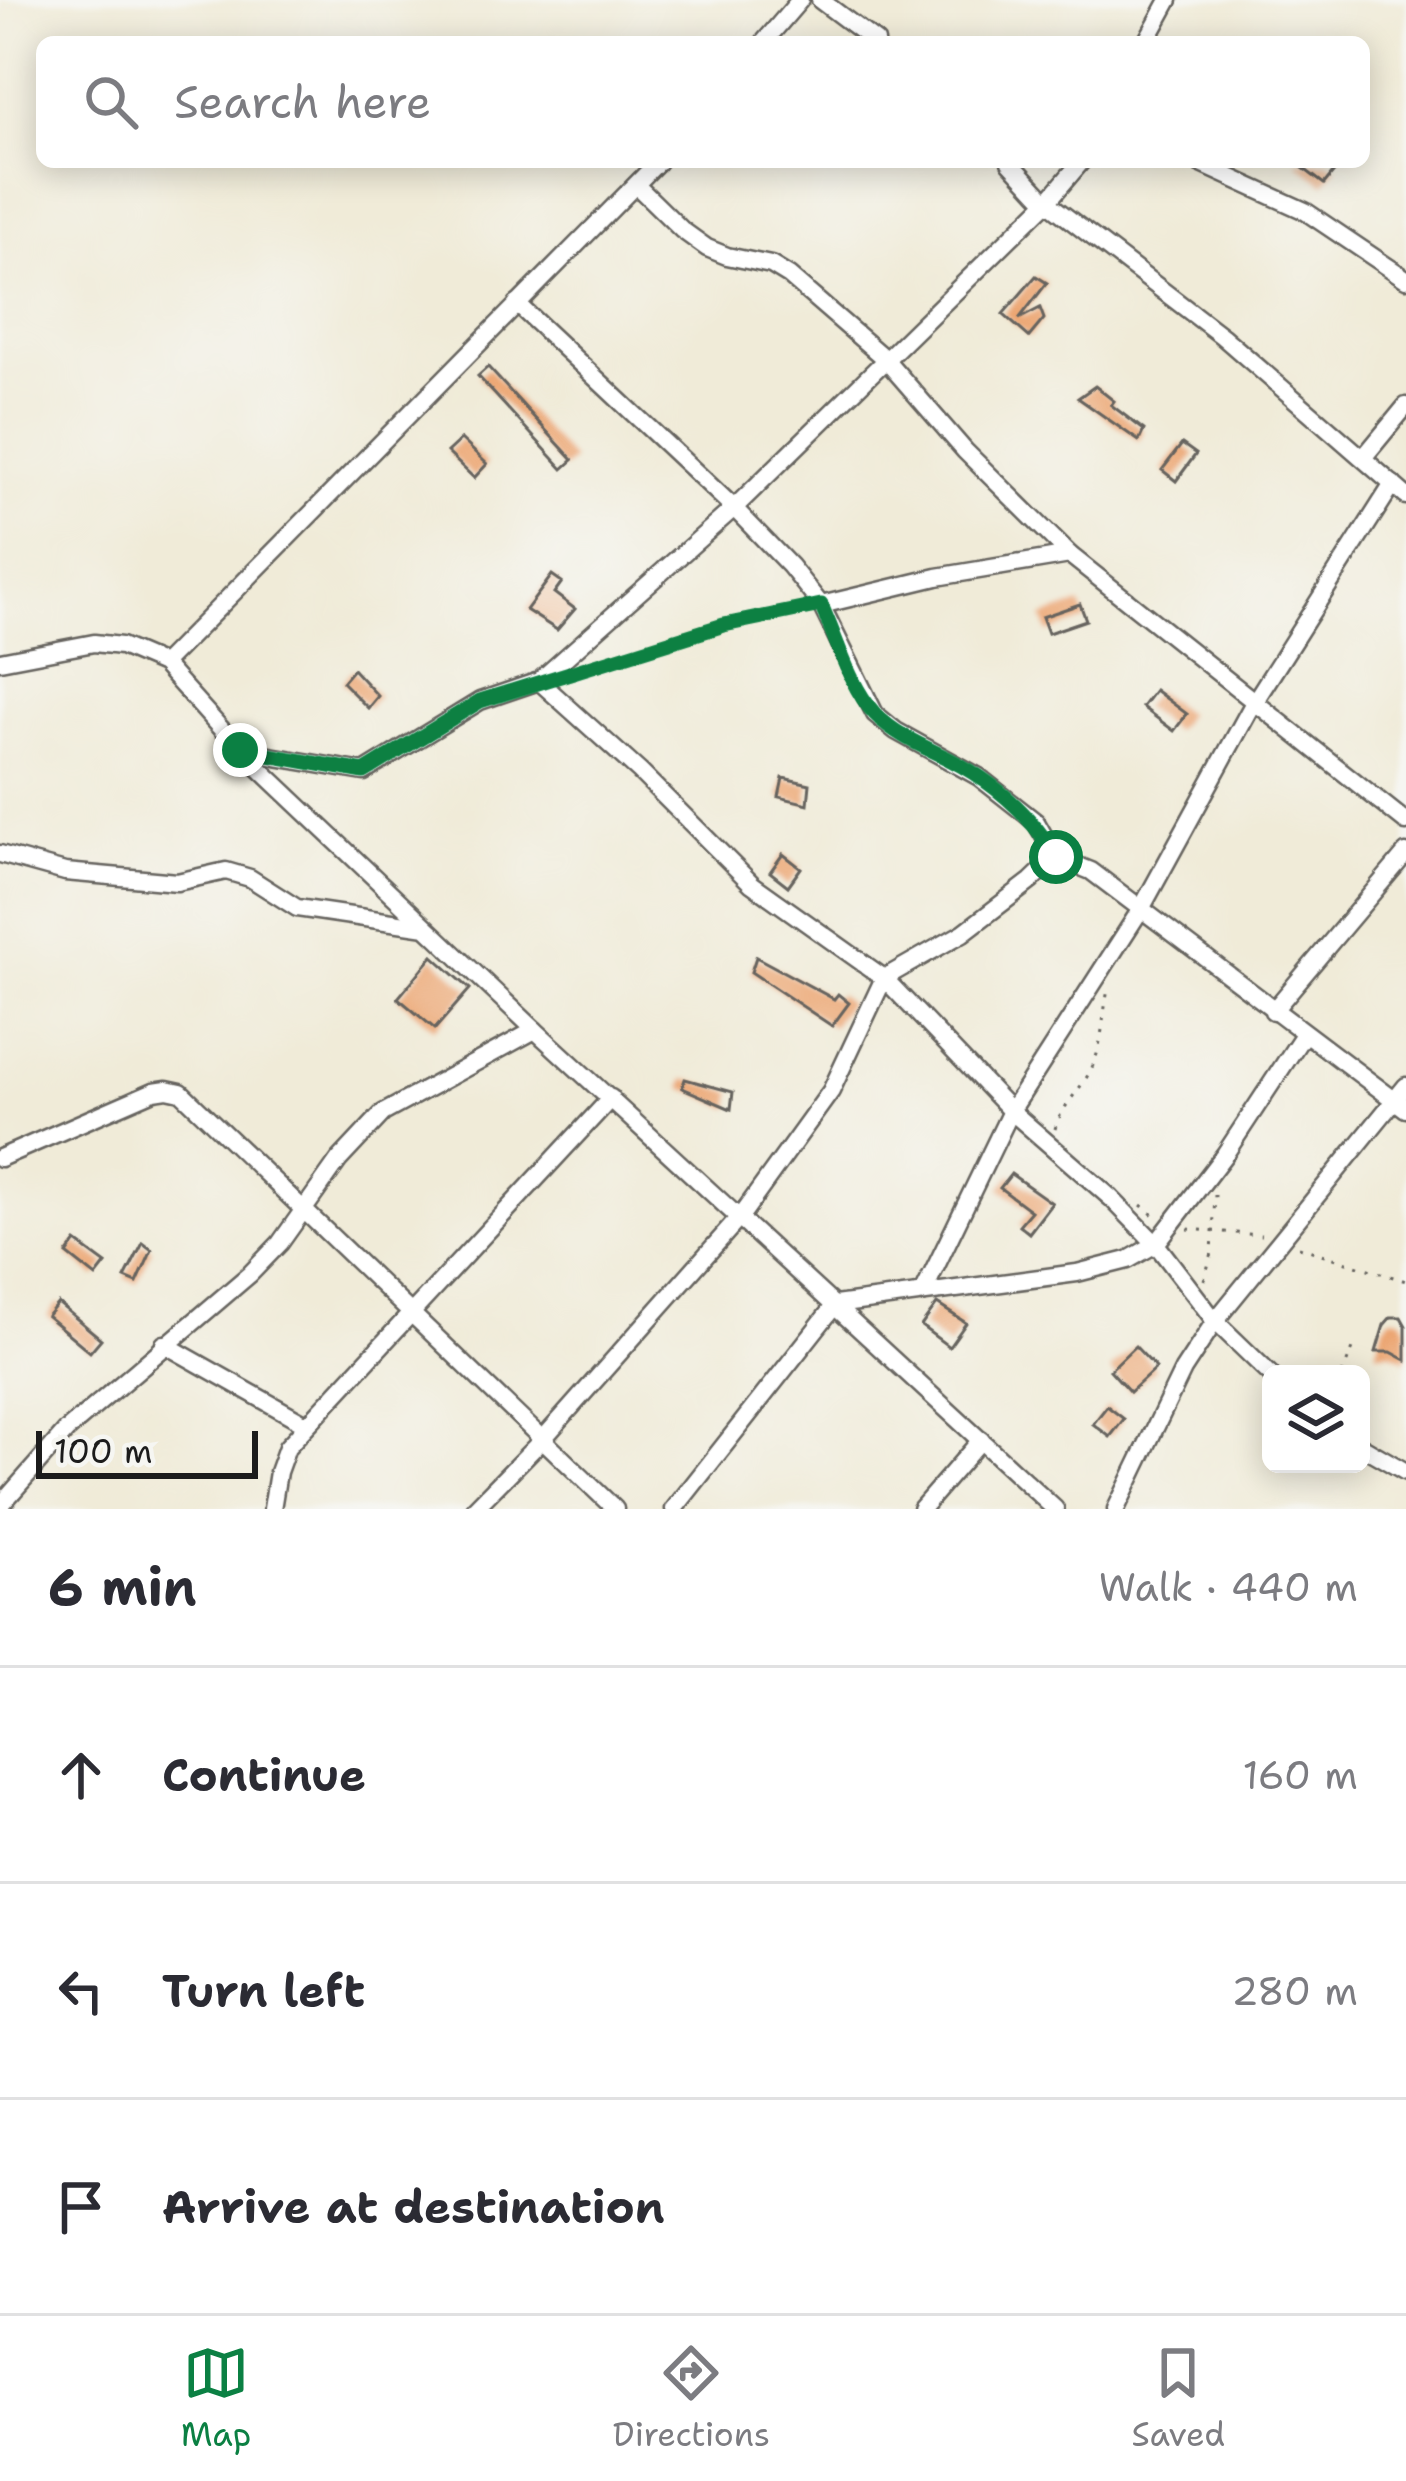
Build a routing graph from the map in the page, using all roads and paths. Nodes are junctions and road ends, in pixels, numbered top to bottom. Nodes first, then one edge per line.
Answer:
1 (800, 0) edge
2 (820, 0) edge
3 (1169, 0) edge
4 (769, 36) edge
5 (868, 36) edge
6 (1149, 36) edge
7 (653, 168) edge
8 (1016, 168) edge
9 (1077, 168) edge
10 (1210, 168) edge
11 (637, 186) junction
12 (1047, 202) junction
13 (1406, 279) edge
14 (517, 304) junction
15 (885, 359) junction
16 (1406, 406) edge
17 (1363, 458) junction
18 (1399, 490) edge
19 (734, 508) junction
20 (1070, 555) junction
21 (821, 605) junction
22 (0, 661) edge
23 (163, 664) junction
24 (539, 681) junction
25 (1253, 704) junction
26 (240, 750) junction
27 (1406, 822) edge
28 (1406, 853) edge
29 (0, 854) edge
30 (1056, 857) junction
31 (1142, 909) junction
32 (427, 927) junction
33 (1112, 976) dead end
34 (884, 978) junction
35 (1273, 1011) junction
36 (535, 1030) junction
37 (1304, 1034) junction
38 (611, 1098) junction
39 (1402, 1098) edge
40 (1011, 1111) junction
41 (1062, 1142) dead end
42 (0, 1158) edge
43 (1215, 1192) dead end
44 (1134, 1200) dead end
45 (301, 1208) junction
46 (740, 1216) junction
47 (1169, 1227) junction
48 (1213, 1230) junction
49 (1280, 1241) junction
50 (1156, 1244) junction
51 (1406, 1281) edge
52 (923, 1293) junction
53 (1198, 1299) junction
54 (835, 1305) junction
55 (411, 1314) junction
56 (1215, 1322) junction
57 (1356, 1342) dead end
58 (164, 1344) junction
59 (1346, 1365) edge
60 (1262, 1366) edge
61 (306, 1424) junction
62 (542, 1440) junction
63 (981, 1440) junction
64 (1370, 1451) edge
65 (1406, 1472) edge
66 (0, 1506) edge
67 (272, 1509) edge
68 (474, 1509) edge
69 (615, 1509) edge
70 (674, 1509) edge
71 (920, 1509) edge
72 (1055, 1509) edge
73 (1115, 1509) edge

1 - 4 street
2 - 5 street
3 - 6 street
7 - 11 street
8 - 12 street
9 - 12 street
10 - 13 street
11 - 14 street
11 - 15 street
12 - 15 street
12 - 17 street
14 - 19 street
14 - 23 street
15 - 19 street
15 - 20 street
16 - 17 street
17 - 18 street
18 - 25 street
19 - 21 street
19 - 24 street
20 - 21 street
20 - 25 street
21 - 24 path
21 - 30 street
22 - 23 street
23 - 26 street
24 - 26 street
24 - 34 street
25 - 27 street
25 - 31 street
26 - 32 street
28 - 35 street
29 - 32 street
30 - 31 street
30 - 34 street
31 - 35 street
31 - 40 street
32 - 36 street
33 - 41 path
34 - 40 street
34 - 46 street
35 - 37 street
36 - 38 street
36 - 45 street
37 - 39 street
37 - 47 street
38 - 46 street
38 - 55 street
39 - 49 street
40 - 50 street
40 - 52 street
42 - 45 street
43 - 48 path
44 - 47 path
45 - 55 street
45 - 58 street
46 - 54 street
46 - 62 street
47 - 48 path
47 - 50 street
48 - 49 path
48 - 53 path
49 - 51 path
49 - 56 street
50 - 52 street
50 - 53 street
52 - 54 street
53 - 56 street
54 - 63 street
54 - 70 street
55 - 61 street
55 - 62 street
56 - 60 street
56 - 73 street
57 - 59 path
58 - 61 street
58 - 66 street
61 - 67 street
62 - 68 street
62 - 69 street
63 - 71 street
63 - 72 street
64 - 65 street

